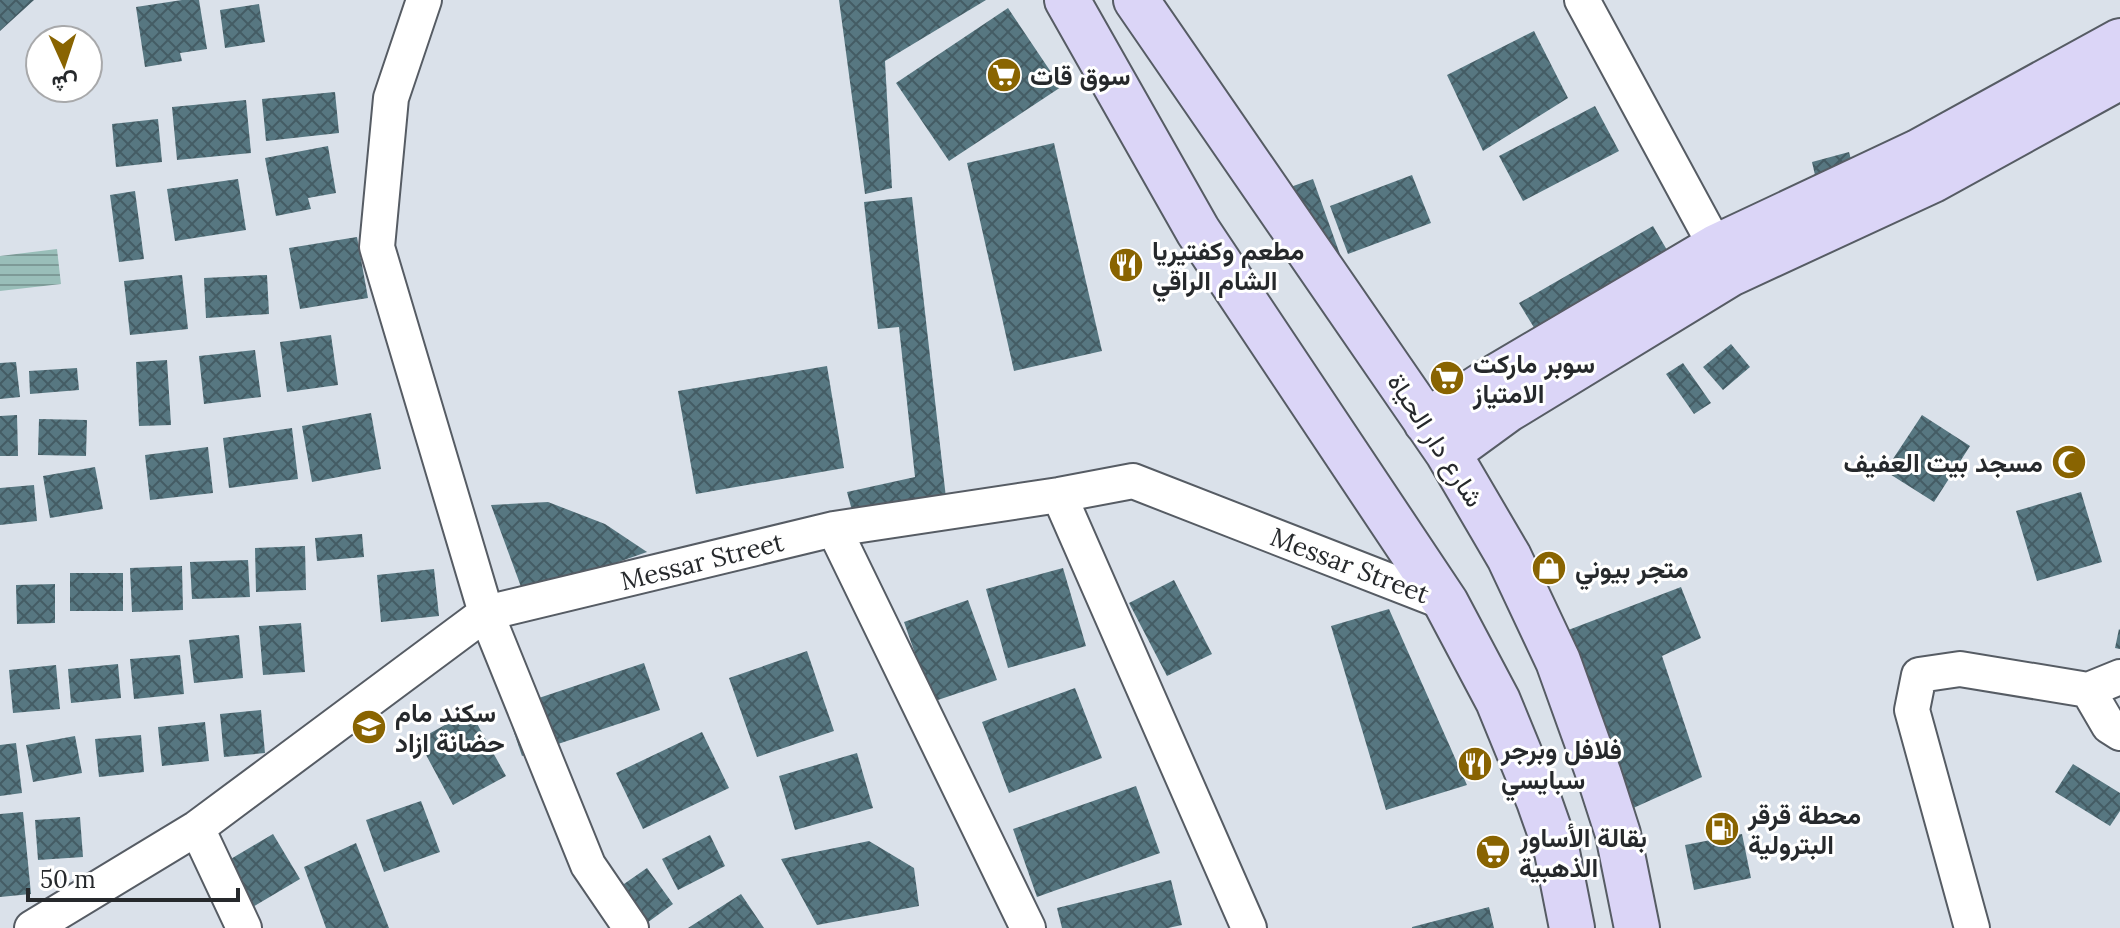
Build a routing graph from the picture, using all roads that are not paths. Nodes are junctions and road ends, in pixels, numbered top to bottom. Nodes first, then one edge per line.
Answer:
1 (424, 0) edge
2 (1136, 0) edge
3 (1582, 0) edge
4 (1081, 5) edge
5 (2120, 41) edge
6 (2120, 77) edge
7 (1716, 247) junction
8 (1437, 438) junction
9 (1059, 495) junction
10 (834, 529) junction
11 (1446, 603) junction
12 (486, 613) junction
13 (2120, 677) edge
14 (2088, 690) junction
15 (2120, 733) edge
16 (197, 828) junction
17 (1618, 834) junction
18 (1557, 852) junction
19 (56, 922) edge
20 (244, 928) edge
21 (631, 928) edge
22 (1028, 928) edge
23 (1249, 928) edge
24 (1572, 928) edge
25 (1637, 928) edge
26 (1972, 928) edge

1 - 12 street
2 - 8 main road, شارع دار الحياة
3 - 7 street
4 - 11 main road
5 - 7 main road
6 - 8 main road
7 - 8 main road
8 - 17 main road, شارع دار الحياة
9 - 10 street, Messar Street
9 - 11 street, Messar Street
9 - 23 street
10 - 12 street, Messar Street
10 - 22 street
11 - 18 main road
12 - 16 street, Messar Street
12 - 21 street
13 - 14 street
14 - 15 street
14 - 26 street
16 - 19 street, Messar Street
16 - 20 street
17 - 18 main road
17 - 25 main road, شارع دار الحياة
18 - 24 main road

